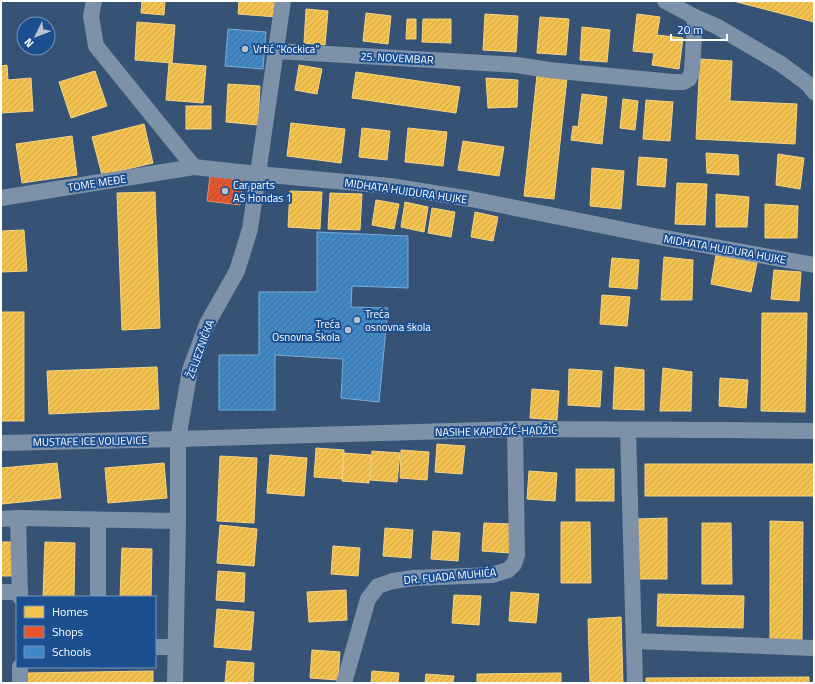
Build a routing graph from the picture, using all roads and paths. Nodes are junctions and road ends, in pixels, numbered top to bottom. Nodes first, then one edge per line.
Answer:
1 (94, 1) edge
2 (283, 1) edge
3 (665, 1) edge
4 (695, 17) junction
5 (276, 51) junction
6 (814, 92) edge
7 (194, 167) junction
8 (258, 174) junction
9 (1, 198) edge
10 (814, 265) edge
11 (515, 429) junction
12 (628, 430) junction
13 (814, 432) edge
14 (178, 439) junction
15 (1, 443) edge
16 (18, 518) junction
17 (1, 519) edge
18 (98, 520) junction
19 (178, 521) junction
20 (1, 592) edge
21 (20, 594) edge
22 (98, 596) edge
23 (634, 641) junction
24 (156, 647) edge
25 (175, 648) junction
26 (814, 648) edge
27 (20, 668) edge
28 (20, 683) edge
29 (175, 683) edge
30 (344, 683) edge
31 (635, 683) edge

1 - 7 street
2 - 5 street, ŽELJEZNIČKA
3 - 4 street
4 - 5 street, 25. NOVEMBAR
4 - 6 street
5 - 8 street, ŽELJEZNIČKA
7 - 8 street, MIDHATA HUJDURA HUJKE
7 - 9 street, TOME MEĐE
8 - 10 street, MIDHATA HUJDURA HUJKE
8 - 14 street, ŽELJEZNIČKA
11 - 12 street, NASIHE KAPIDŽIĆ-HADŽIĆ
11 - 14 street, NASIHE KAPIDŽIĆ-HADŽIĆ
11 - 30 street, DR. FUADA MUHIĆA
12 - 13 street, NASIHE KAPIDŽIĆ-HADŽIĆ
12 - 23 street
14 - 15 street, MUSTAFE ICE VOLJEVICE
14 - 19 street, ŽELJEZNIČKA
16 - 17 street
16 - 18 street
16 - 21 street
18 - 19 street
18 - 22 street
19 - 25 street, ŽELJEZNIČKA
20 - 21 street
23 - 26 street
23 - 31 street
24 - 25 street
25 - 29 street, ŽELJEZNIČKA
27 - 28 street

